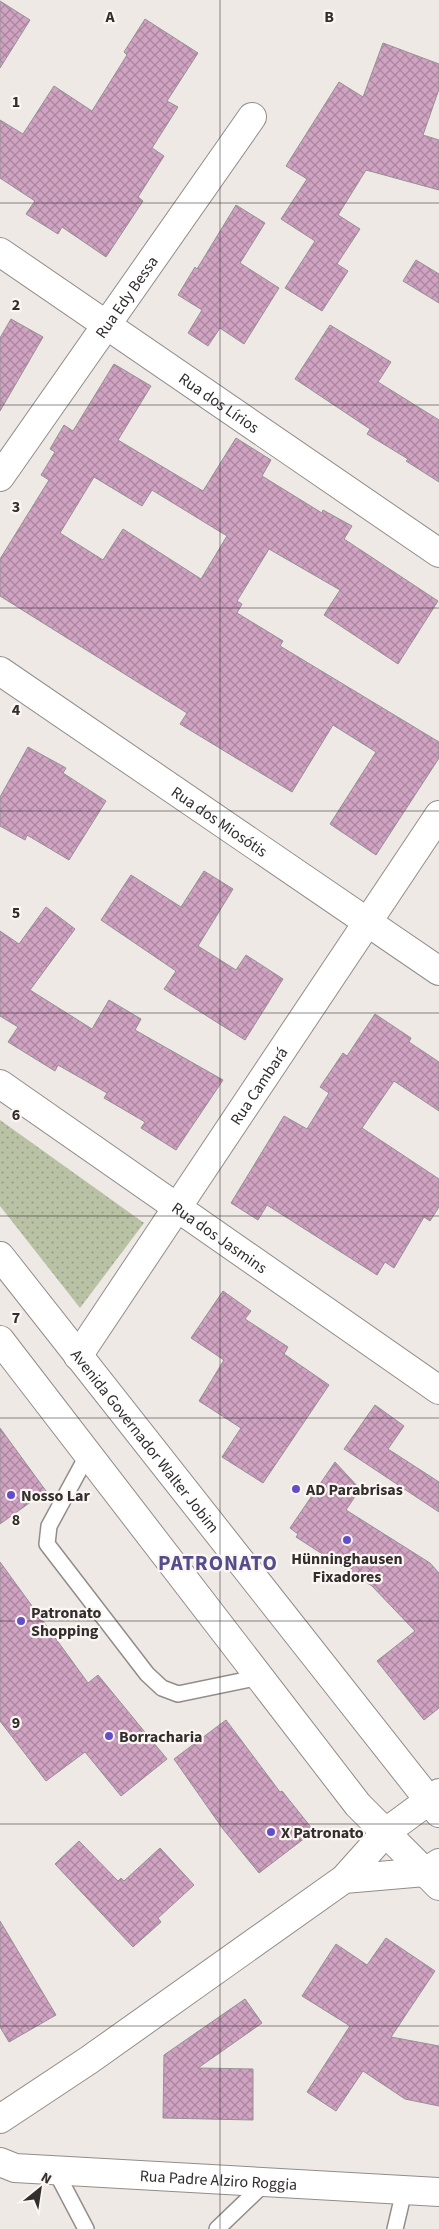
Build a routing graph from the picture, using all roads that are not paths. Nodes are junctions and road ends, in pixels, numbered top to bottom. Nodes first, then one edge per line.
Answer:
1 (252, 118) dead end
2 (0, 252) edge
3 (106, 325) junction
4 (0, 477) edge
5 (439, 553) edge
6 (0, 671) edge
7 (439, 815) edge
8 (368, 922) junction
9 (439, 971) edge
10 (0, 1084) edge
11 (178, 1208) junction
12 (0, 1256) edge
13 (0, 1340) edge
14 (78, 1356) junction
15 (439, 1390) edge
16 (88, 1454) junction
17 (260, 1677) junction
18 (435, 1802) edge
19 (386, 1832) junction
20 (434, 1874) edge
21 (344, 1880) junction
22 (0, 2119) edge
23 (0, 2162) edge
24 (55, 2170) junction
25 (266, 2182) junction
26 (404, 2191) junction
27 (439, 2192) edge
28 (86, 2229) edge
29 (217, 2229) edge
30 (395, 2229) edge

1 - 3 street, Rua Edy Bessa
2 - 3 street, Rua dos Lírios
3 - 4 street, Rua Edy Bessa
3 - 5 street, Rua dos Lírios
6 - 8 street, Rua dos Miosótis
7 - 8 street, Rua Cambará
8 - 9 street, Rua dos Miosótis
8 - 11 street, Rua Cambará
10 - 11 street, Rua dos Jasmins
11 - 14 street, Rua Cambará
11 - 15 street, Rua dos Jasmins
12 - 14 street, Avenida Governador Walter Jobim
13 - 16 street
14 - 18 street, Avenida Governador Walter Jobim
16 - 17 street
16 - 17 lane
17 - 19 street
18 - 19 street
19 - 20 street
19 - 21 street
20 - 21 street
21 - 22 street
23 - 24 street, Rua Padre Alziro Roggia
24 - 25 street, Rua Padre Alziro Roggia
24 - 28 lane
25 - 26 street, Rua Padre Alziro Roggia
25 - 29 lane
26 - 27 street, Rua Padre Alziro Roggia
26 - 30 lane

